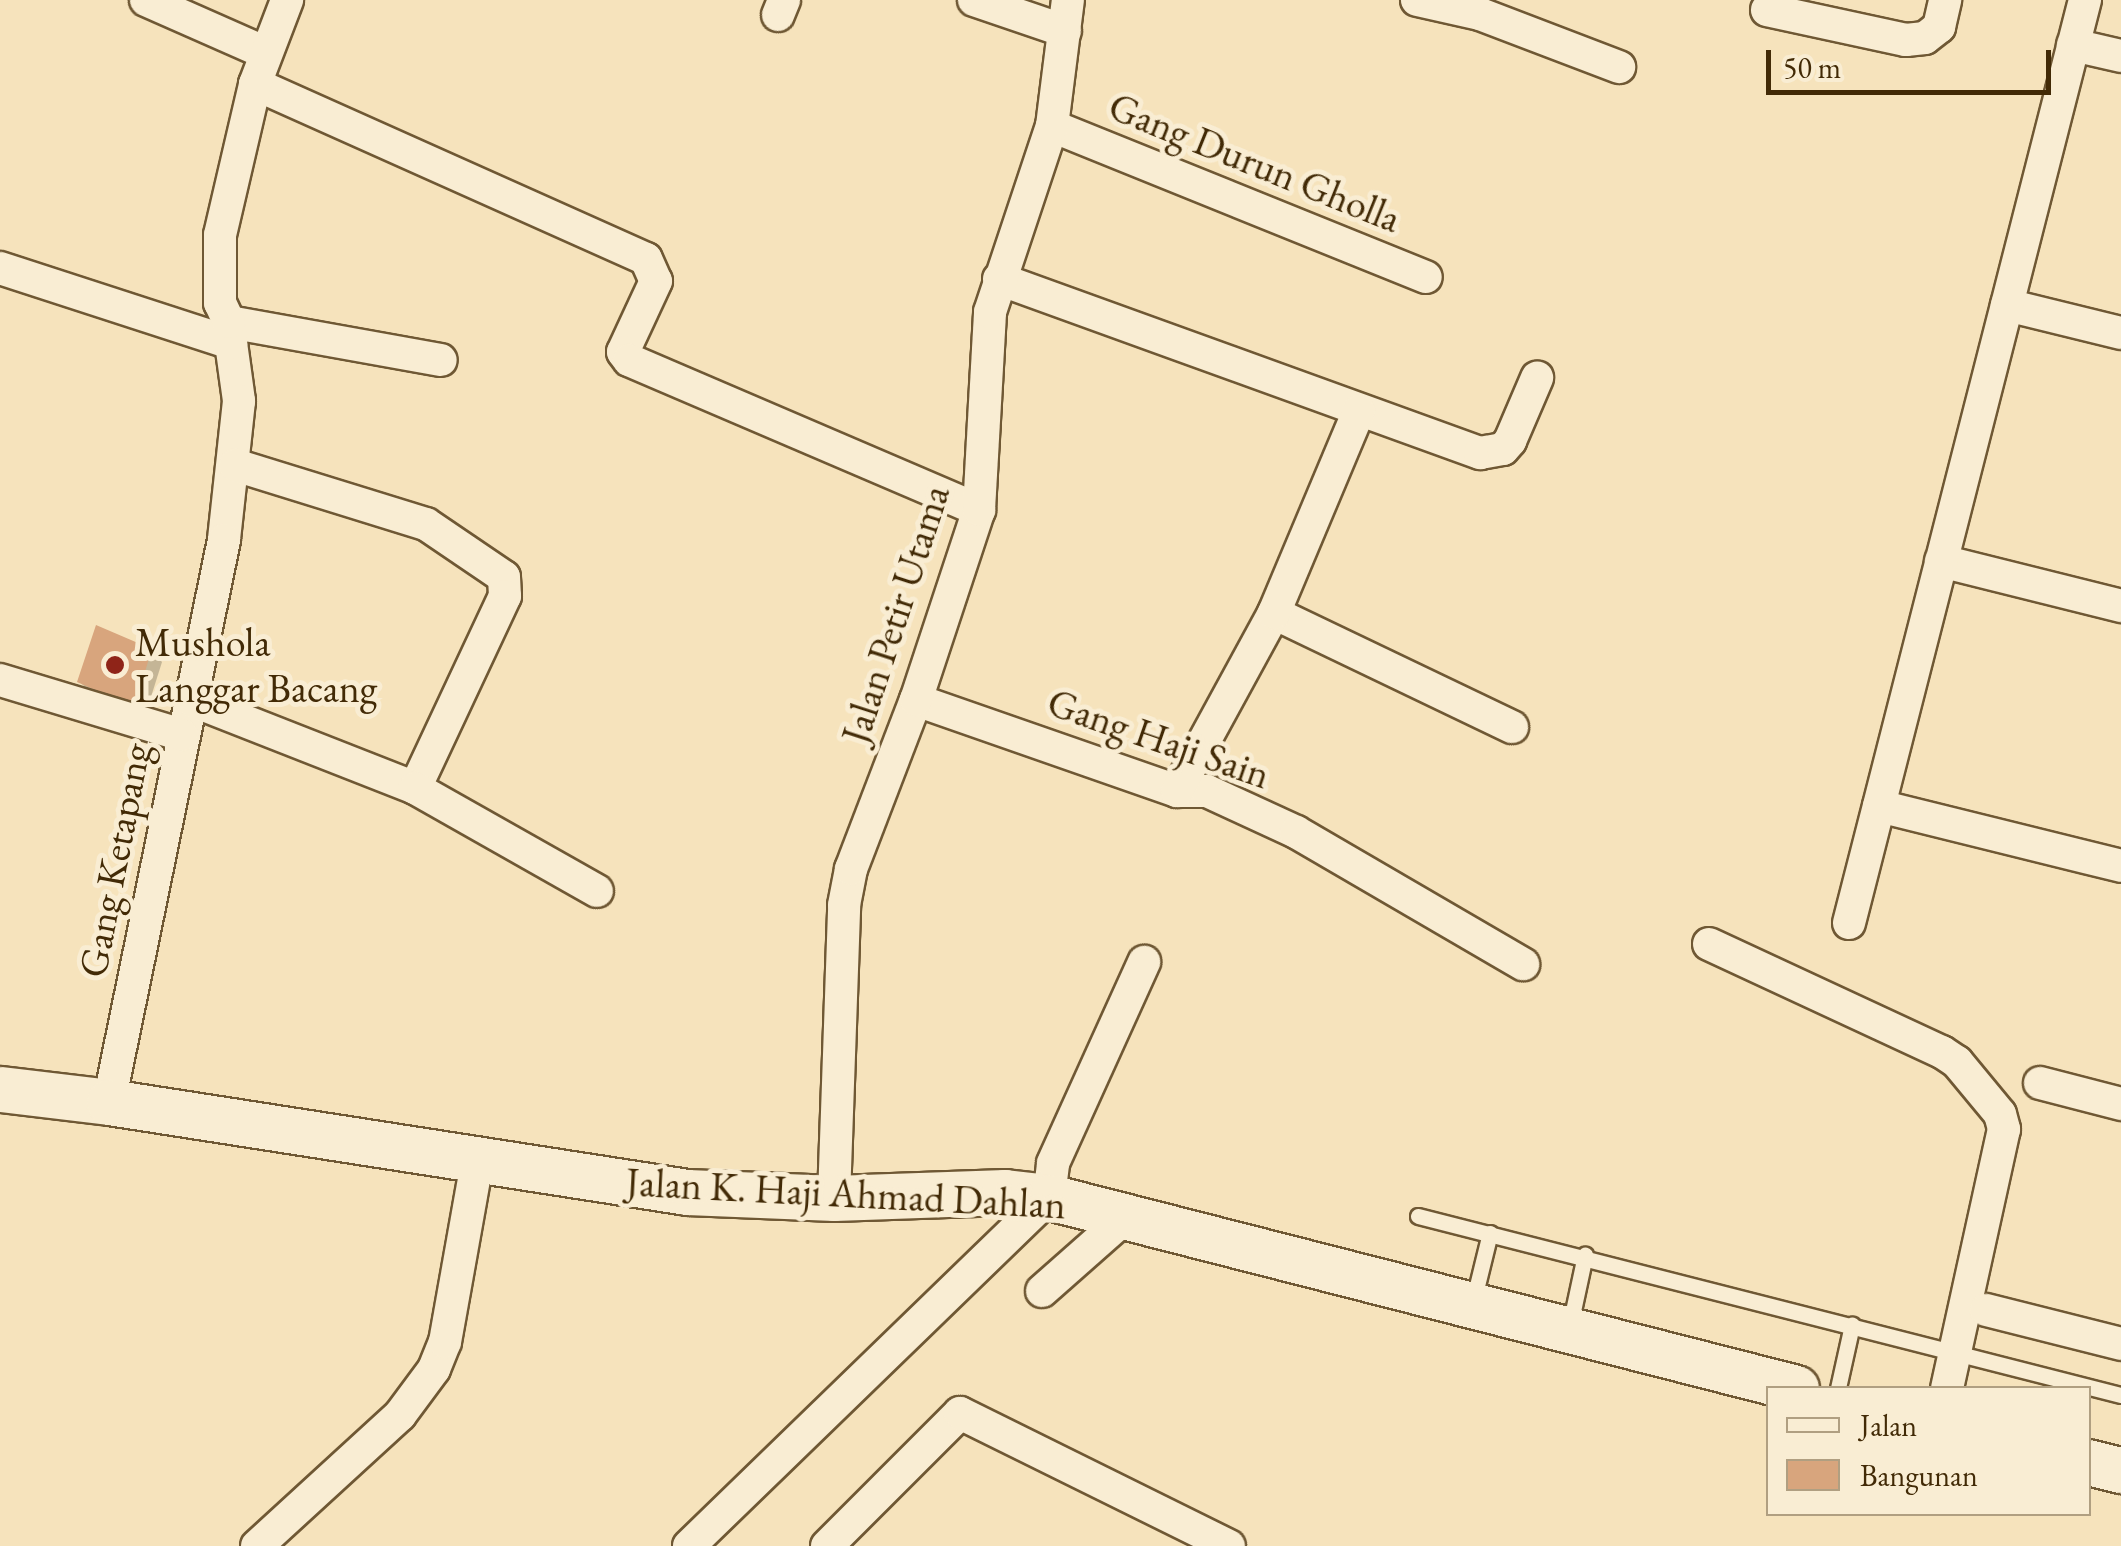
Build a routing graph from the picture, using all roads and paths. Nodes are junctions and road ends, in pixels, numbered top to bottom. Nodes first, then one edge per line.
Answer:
1 (146, 0) edge
2 (286, 0) edge
3 (974, 0) edge
4 (1416, 0) edge
5 (1945, 0) edge
6 (2085, 0) edge
7 (1768, 10) dead end
8 (1066, 16) edge
9 (2073, 44) junction
10 (2121, 56) edge
11 (1619, 67) dead end
12 (261, 69) junction
13 (1052, 126) junction
14 (0, 268) edge
15 (1426, 277) dead end
16 (999, 279) junction
17 (2007, 306) junction
18 (230, 332) junction
19 (2121, 333) edge
20 (441, 360) dead end
21 (1537, 378) dead end
22 (1359, 410) junction
23 (235, 465) junction
24 (980, 510) junction
25 (1942, 560) junction
26 (2121, 606) edge
27 (1274, 614) junction
28 (0, 680) edge
29 (191, 700) junction
30 (916, 700) junction
31 (1512, 728) dead end
32 (182, 735) junction
33 (415, 788) junction
34 (1177, 791) junction
35 (1879, 806) junction
36 (2121, 866) edge
37 (597, 891) dead end
38 (1849, 924) dead end
39 (1710, 944) dead end
40 (1144, 962) dead end
41 (1523, 964) dead end
42 (2040, 1084) dead end
43 (0, 1090) edge
44 (109, 1102) junction
45 (2121, 1104) edge
46 (477, 1162) junction
47 (834, 1198) junction
48 (1083, 1205) junction
49 (1418, 1216) dead end
50 (1490, 1233) junction
51 (1585, 1256) junction
52 (1042, 1291) dead end
53 (1474, 1298) junction
54 (1986, 1310) dead end
55 (1571, 1322) junction
56 (1852, 1325) junction
57 (2121, 1344) edge
58 (1951, 1372) edge
59 (1839, 1383) edge
60 (1789, 1386) edge
61 (2059, 1386) edge
62 (2091, 1390) edge
63 (2121, 1394) edge
64 (2091, 1463) edge
65 (2121, 1470) edge
66 (257, 1546) edge
67 (689, 1546) edge
68 (827, 1546) edge
69 (1229, 1546) edge

1 - 12 street
2 - 12 street, Gang Ketapang
3 - 8 street
4 - 11 street
5 - 7 street
6 - 9 street
8 - 13 street, Jalan Petir Utama
9 - 10 street
9 - 17 street
12 - 18 street, Gang Ketapang
12 - 24 street
13 - 15 street, Gang Durun Gholla
13 - 16 street, Jalan Petir Utama
14 - 18 street
16 - 22 street
16 - 24 street, Jalan Petir Utama
17 - 19 street
17 - 25 street
18 - 20 street
18 - 23 street, Gang Ketapang
21 - 22 street
22 - 27 street
23 - 29 street, Gang Ketapang
23 - 33 street
24 - 30 street, Jalan Petir Utama
25 - 26 street
25 - 35 street
27 - 31 street
27 - 34 street
28 - 32 street
29 - 32 street, Gang Ketapang
29 - 33 street
30 - 34 street, Gang Haji Sain
30 - 47 street, Jalan Petir Utama
32 - 44 street, Gang Ketapang
33 - 37 street
34 - 41 street, Gang Haji Sain
35 - 36 street
35 - 38 street
39 - 58 street
40 - 48 street
42 - 45 street
43 - 44 main road, Jalan K. Haji Ahmad Dahlan
44 - 46 main road, Jalan K. Haji Ahmad Dahlan
46 - 47 main road, Jalan K. Haji Ahmad Dahlan
46 - 66 street
47 - 48 main road, Jalan K. Haji Ahmad Dahlan
48 - 52 street
48 - 53 main road, Jalan K. Haji Ahmad Dahlan
48 - 67 street
49 - 50 lane
50 - 51 lane
50 - 53 lane
51 - 55 lane
51 - 56 lane
53 - 55 main road, Jalan K. Haji Ahmad Dahlan
54 - 57 street
55 - 60 main road, Jalan K. Haji Ahmad Dahlan
56 - 58 lane
56 - 59 lane
58 - 61 lane
62 - 63 lane
64 - 65 main road
68 - 69 street

